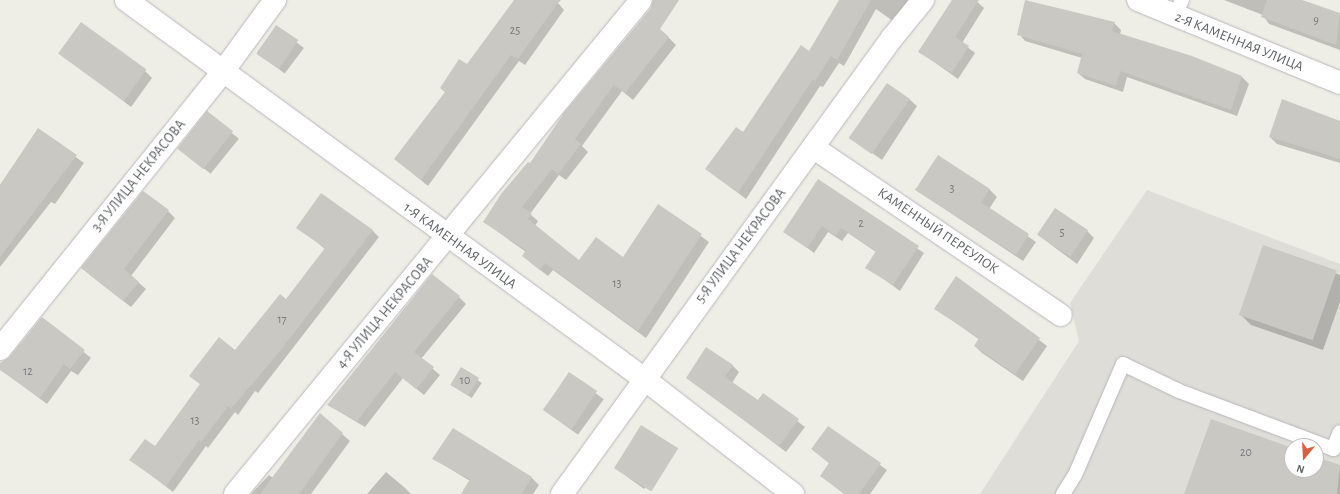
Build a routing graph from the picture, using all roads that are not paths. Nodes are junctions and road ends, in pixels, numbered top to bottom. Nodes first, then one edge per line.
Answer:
1 (126, 0) edge
2 (275, 0) edge
3 (641, 0) edge
4 (923, 0) edge
5 (1138, 0) edge
6 (1178, 8) edge
7 (224, 70) junction
8 (1340, 83) edge
9 (814, 148) junction
10 (447, 238) junction
11 (1061, 315) dead end
12 (0, 349) edge
13 (643, 378) junction
14 (1340, 432) edge
15 (235, 494) edge
16 (562, 494) edge
17 (792, 494) edge
18 (1063, 494) edge

1 - 7 street, 1-Я КАМЕННАЯ УЛИЦА
2 - 7 street, 3-Я УЛИЦА НЕКРАСОВА
3 - 10 street, 4-Я УЛИЦА НЕКРАСОВА
4 - 9 street, 5-Я УЛИЦА НЕКРАСОВА
5 - 6 street, 2-Я КАМЕННАЯ УЛИЦА
6 - 8 street, 2-Я КАМЕННАЯ УЛИЦА
7 - 10 street, 1-Я КАМЕННАЯ УЛИЦА
7 - 12 street, 3-Я УЛИЦА НЕКРАСОВА
9 - 11 street, КАМЕННЫЙ ПЕРЕУЛОК
9 - 13 street, 5-Я УЛИЦА НЕКРАСОВА
10 - 13 street, 1-Я КАМЕННАЯ УЛИЦА
10 - 15 street, 4-Я УЛИЦА НЕКРАСОВА
13 - 16 street, 5-Я УЛИЦА НЕКРАСОВА
13 - 17 street, 1-Я КАМЕННАЯ УЛИЦА
14 - 18 lane

